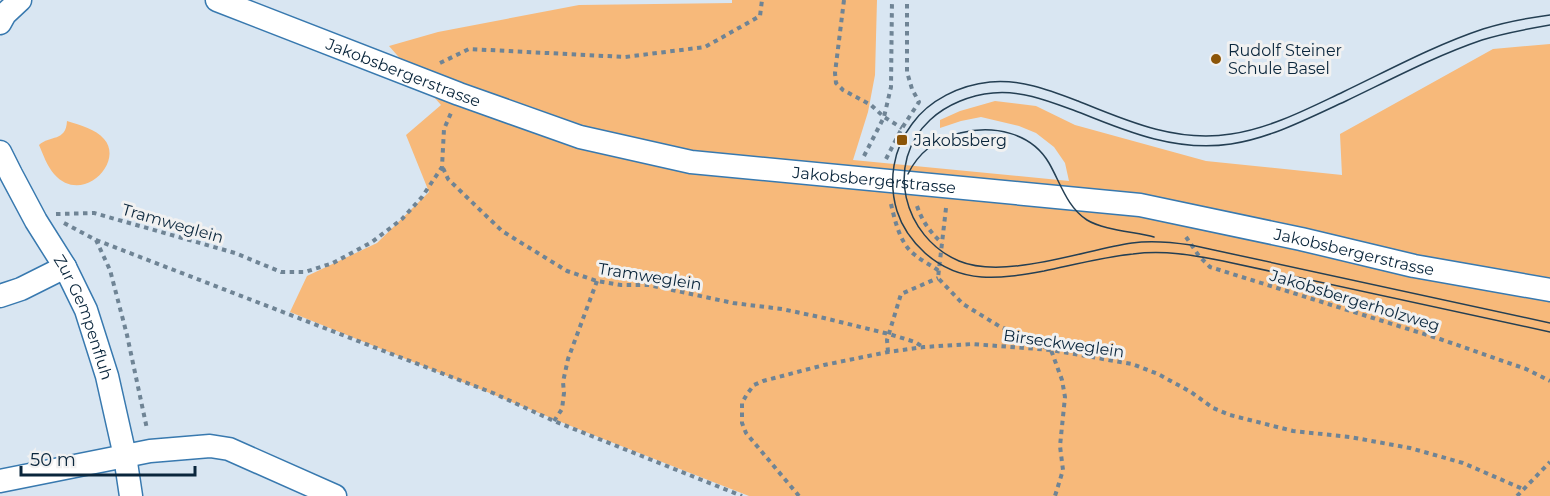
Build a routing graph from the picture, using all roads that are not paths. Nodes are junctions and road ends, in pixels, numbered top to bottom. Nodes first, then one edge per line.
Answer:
1 (20, 0) edge
2 (217, 0) edge
3 (0, 24) edge
4 (0, 152) edge
5 (5, 176) edge
6 (64, 267) junction
7 (1550, 290) edge
8 (0, 296) edge
9 (125, 456) junction
10 (0, 481) edge
11 (131, 496) edge
12 (335, 496) edge

1 - 3 street
2 - 7 street, Jakobsbergerstrasse
4 - 5 street, Zur Gempenfluh
5 - 6 street, Zur Gempenfluh
6 - 8 street
6 - 9 street, Zur Gempenfluh
9 - 10 street
9 - 11 street, Zur Gempenfluh
9 - 12 street

